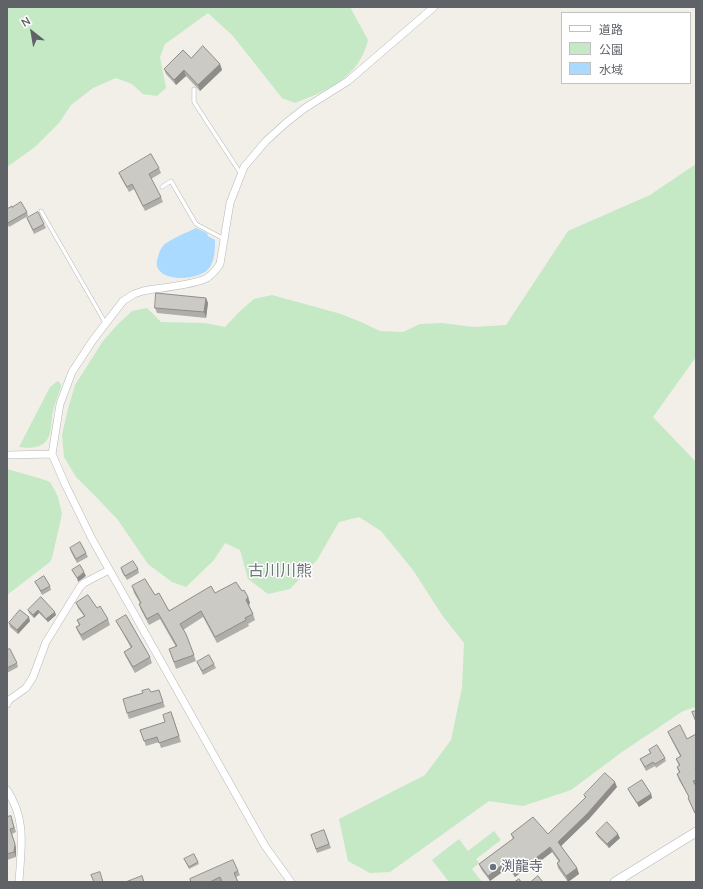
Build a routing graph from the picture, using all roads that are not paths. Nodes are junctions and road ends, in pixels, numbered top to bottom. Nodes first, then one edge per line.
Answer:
1 (434, 7) edge
2 (194, 89) edge
3 (241, 174) junction
4 (162, 187) dead end
5 (41, 211) dead end
6 (224, 239) junction
7 (106, 324) junction
8 (7, 454) edge
9 (52, 454) junction
10 (109, 570) junction
11 (8, 701) edge
12 (7, 790) edge
13 (696, 832) edge
14 (19, 882) edge
15 (291, 882) edge
16 (615, 882) edge

1 - 3 street
2 - 3 lane
3 - 6 street
4 - 6 lane
5 - 7 lane
6 - 7 street
7 - 9 street
8 - 9 street
9 - 10 street
10 - 11 street
10 - 15 street
12 - 14 street
13 - 16 street

